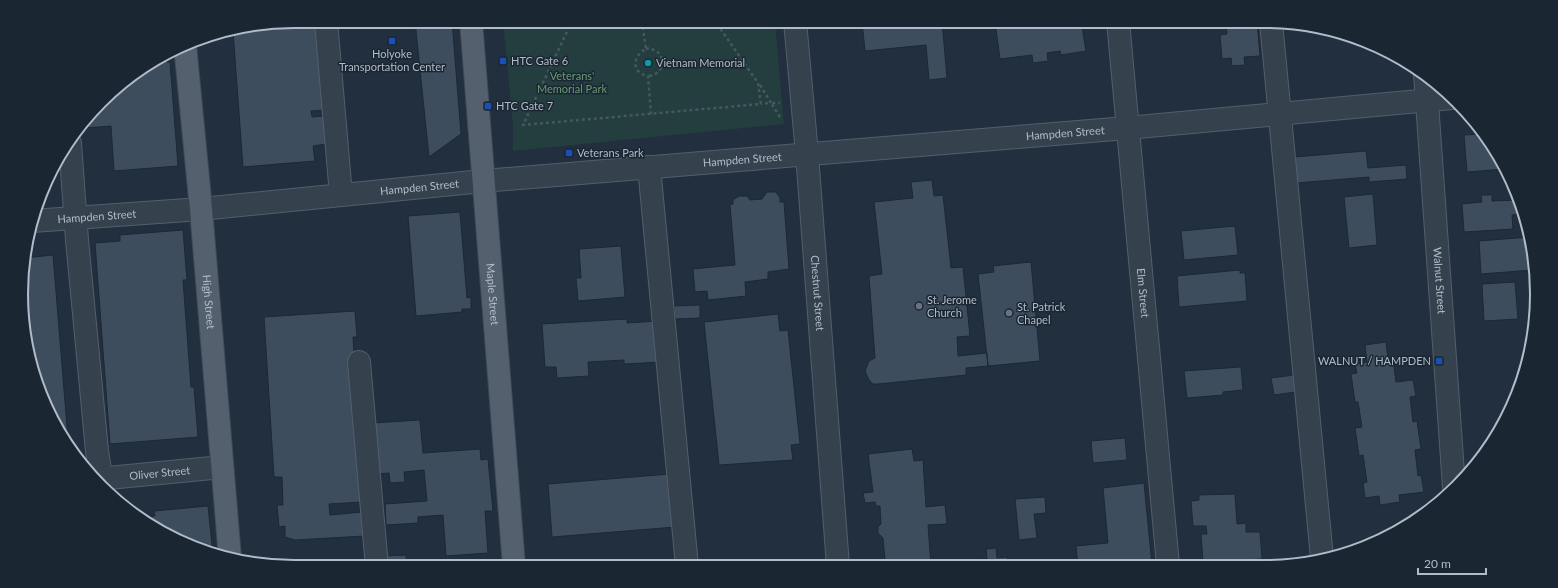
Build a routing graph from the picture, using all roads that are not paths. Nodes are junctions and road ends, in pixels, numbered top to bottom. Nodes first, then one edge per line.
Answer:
1 (327, 28) edge
2 (472, 28) edge
3 (796, 28) edge
4 (1119, 28) edge
5 (1272, 28) edge
6 (186, 51) edge
7 (1426, 83) edge
8 (1444, 99) edge
9 (1428, 100) junction
10 (1280, 114) junction
11 (1127, 128) junction
12 (70, 150) edge
13 (807, 154) junction
14 (649, 167) junction
15 (483, 181) junction
16 (341, 195) junction
17 (201, 209) junction
18 (75, 218) junction
19 (38, 221) edge
20 (359, 362) dead end
21 (222, 467) junction
22 (99, 475) edge
23 (104, 480) edge
24 (1454, 480) edge
25 (229, 552) edge
26 (1322, 554) edge
27 (376, 560) edge
28 (514, 560) edge
29 (686, 560) edge
30 (838, 560) edge
31 (1168, 560) edge

1 - 16 street
2 - 15 main road, Maple Street
3 - 13 street, Chestnut Street
4 - 11 street, Elm Street
5 - 10 street
6 - 17 main road, High Street
7 - 9 street, Walnut Street
8 - 9 street, Hampden Street
9 - 10 street, Hampden Street
9 - 24 street, Walnut Street
10 - 11 street, Hampden Street
10 - 26 street
11 - 13 street, Hampden Street
11 - 31 street, Elm Street
12 - 18 street
13 - 14 street, Hampden Street
13 - 30 street, Chestnut Street
14 - 15 street, Hampden Street
14 - 29 street
15 - 16 street, Hampden Street
15 - 28 main road, Maple Street
16 - 17 street, Hampden Street
17 - 18 street, Hampden Street
17 - 21 main road, High Street
18 - 19 street, Hampden Street
18 - 22 street
20 - 27 street
21 - 23 street, Oliver Street
21 - 25 main road, High Street

